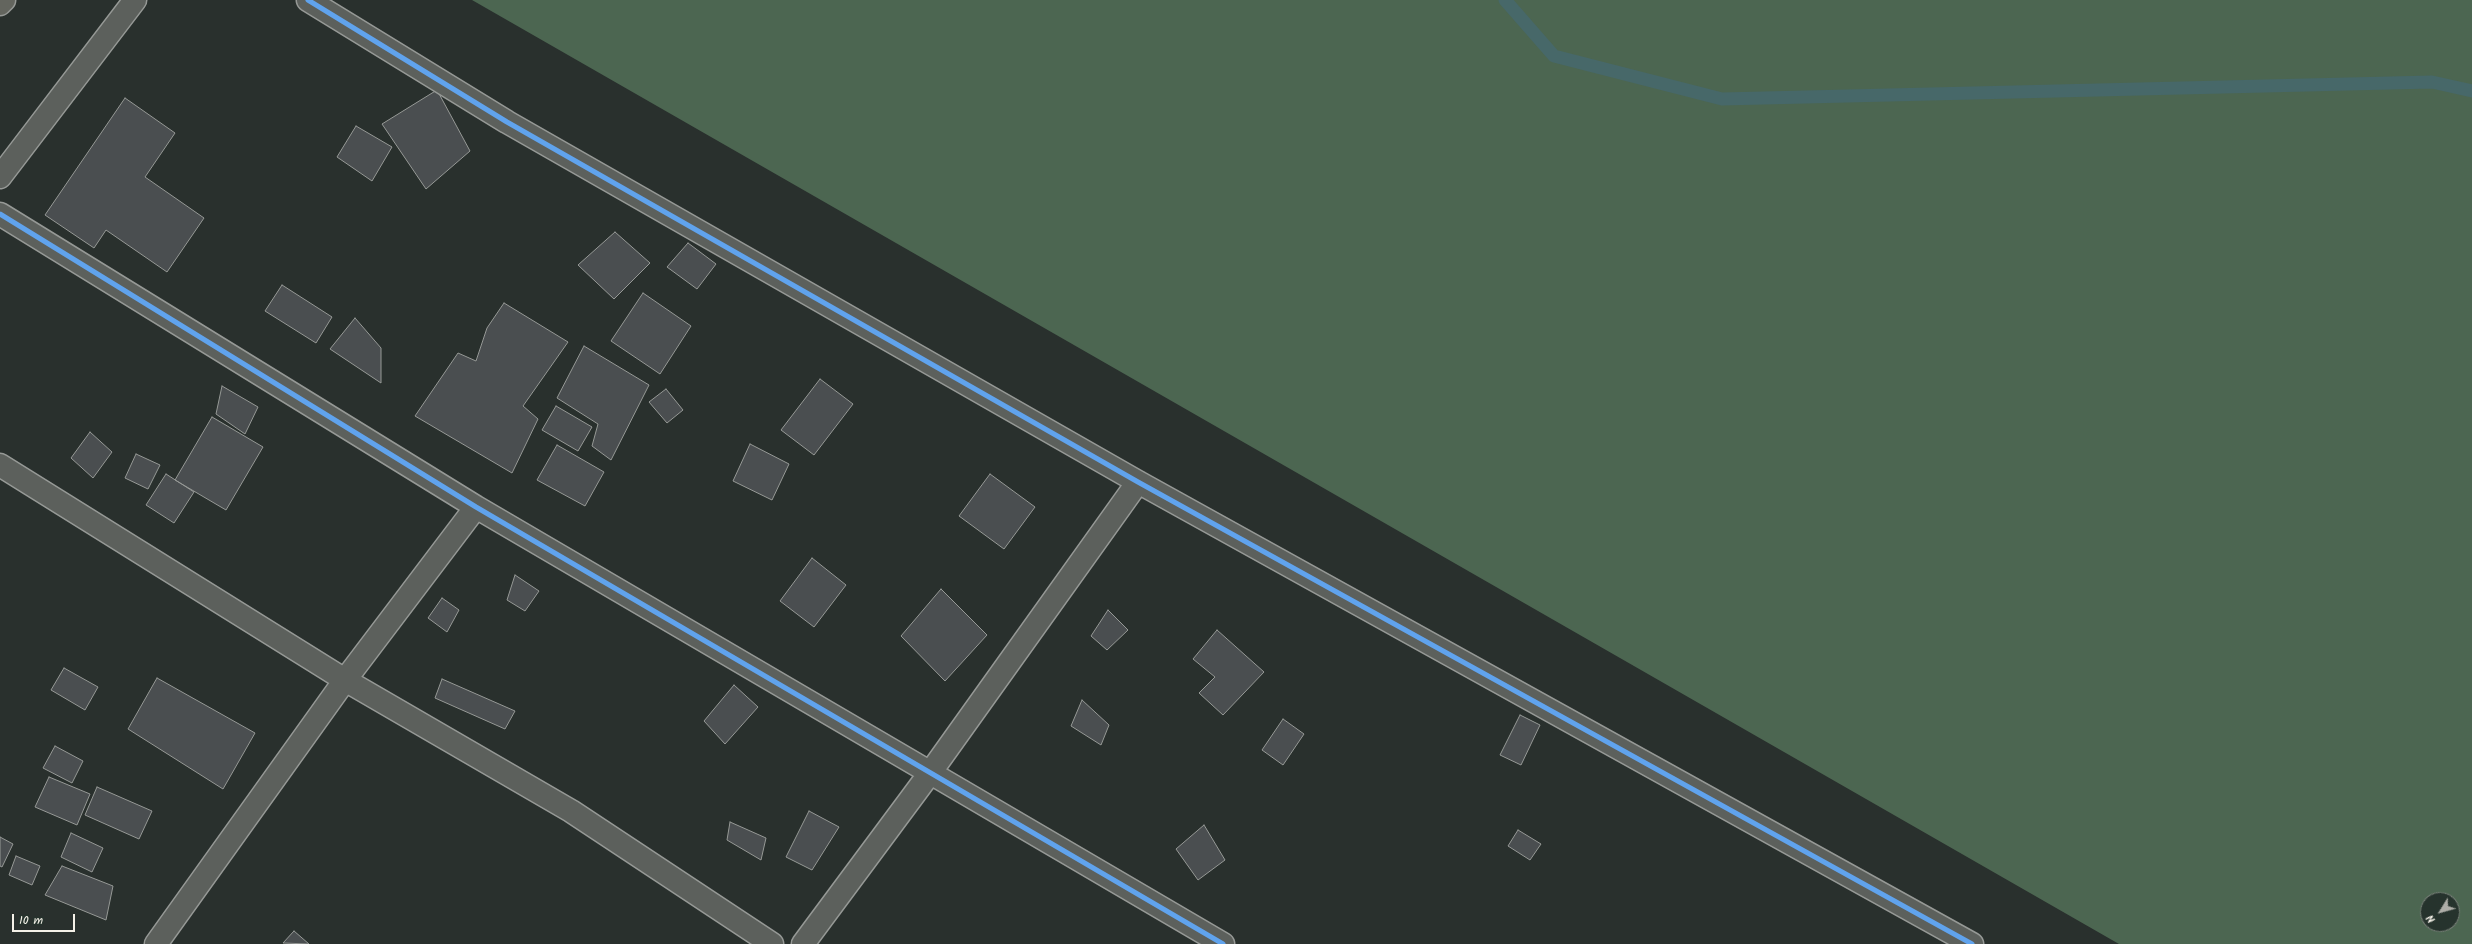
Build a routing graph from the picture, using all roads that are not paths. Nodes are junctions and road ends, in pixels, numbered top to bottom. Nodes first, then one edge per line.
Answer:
1 (4, 0) edge
2 (135, 0) edge
3 (308, 0) edge
4 (0, 4) edge
5 (0, 177) edge
6 (0, 214) edge
7 (0, 465) edge
8 (1138, 482) junction
9 (476, 507) junction
10 (345, 680) junction
11 (930, 773) junction
12 (156, 944) edge
13 (772, 944) edge
14 (803, 944) edge
15 (1223, 944) edge
16 (1972, 944) edge

1 - 4 main road
2 - 5 street
3 - 8 street
6 - 9 street
7 - 10 street
8 - 11 street
8 - 16 street
9 - 10 street
9 - 11 street
10 - 12 street
10 - 13 street
11 - 14 street
11 - 15 street

